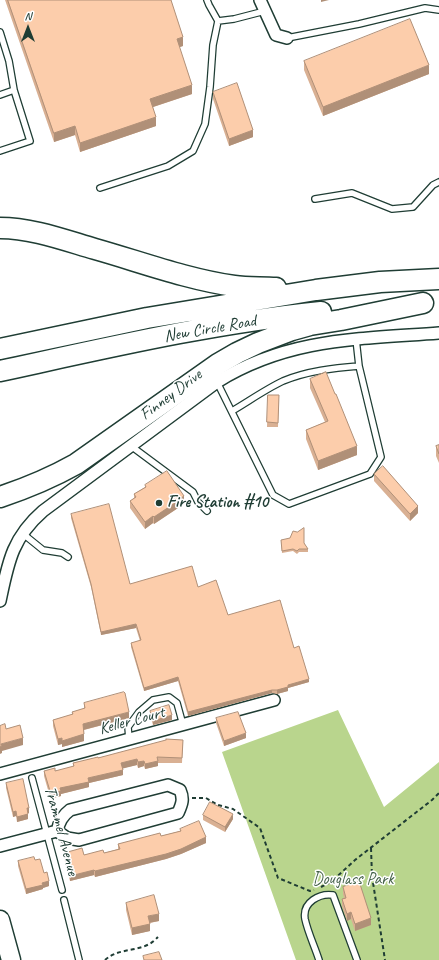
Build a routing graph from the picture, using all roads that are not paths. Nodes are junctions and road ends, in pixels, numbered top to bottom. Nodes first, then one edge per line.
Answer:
1 (207, 0) edge
2 (260, 0) edge
3 (439, 10) edge
4 (265, 11) junction
5 (218, 21) junction
6 (0, 32) edge
7 (287, 38) joint
8 (14, 90) junction
9 (0, 95) edge
10 (0, 151) edge
11 (439, 182) edge
12 (100, 188) dead end
13 (315, 200) dead end
14 (0, 228) edge
15 (439, 279) edge
16 (316, 290) junction
17 (431, 302) edge
18 (439, 333) edge
19 (356, 339) junction
20 (0, 349) edge
21 (359, 366) junction
22 (0, 371) edge
23 (217, 382) junction
24 (232, 411) junction
25 (131, 446) junction
26 (0, 497) edge
27 (207, 511) dead end
28 (22, 533) junction
29 (68, 557) dead end
30 (0, 601) edge
31 (274, 700) dead end
32 (183, 725) junction
33 (129, 739) junction
34 (0, 774) edge
35 (32, 778) dead end
36 (52, 833) junction
37 (0, 846) edge
38 (62, 890) dead end
39 (64, 900) dead end
40 (0, 920) edge
41 (6, 952) edge
42 (79, 960) edge
43 (319, 960) edge
44 (357, 960) edge

1 - 5 lane
2 - 4 street
3 - 7 lane
4 - 5 lane
4 - 7 street
5 - 12 lane
6 - 8 lane
8 - 9 lane
8 - 10 lane
11 - 13 lane
14 - 16 highway
15 - 16 highway
16 - 20 highway, New Circle Road
17 - 22 highway, New Circle Road
17 - 26 highway
18 - 19 street, Finney Drive
19 - 21 lane
19 - 23 street, Finney Drive
21 - 24 lane
21 - 24 lane
23 - 24 lane
23 - 25 street, Finney Drive
25 - 27 lane
25 - 28 street, Finney Drive
28 - 29 lane
28 - 30 street, Finney Drive
31 - 32 street, Keller Court
32 - 33 street, Keller Court
32 - 33 lane
33 - 34 street, Keller Court
35 - 36 lane, Trammel Avenue
36 - 36 street
36 - 37 street
36 - 38 lane, Trammel Avenue
39 - 42 lane
40 - 41 main road
43 - 44 lane

